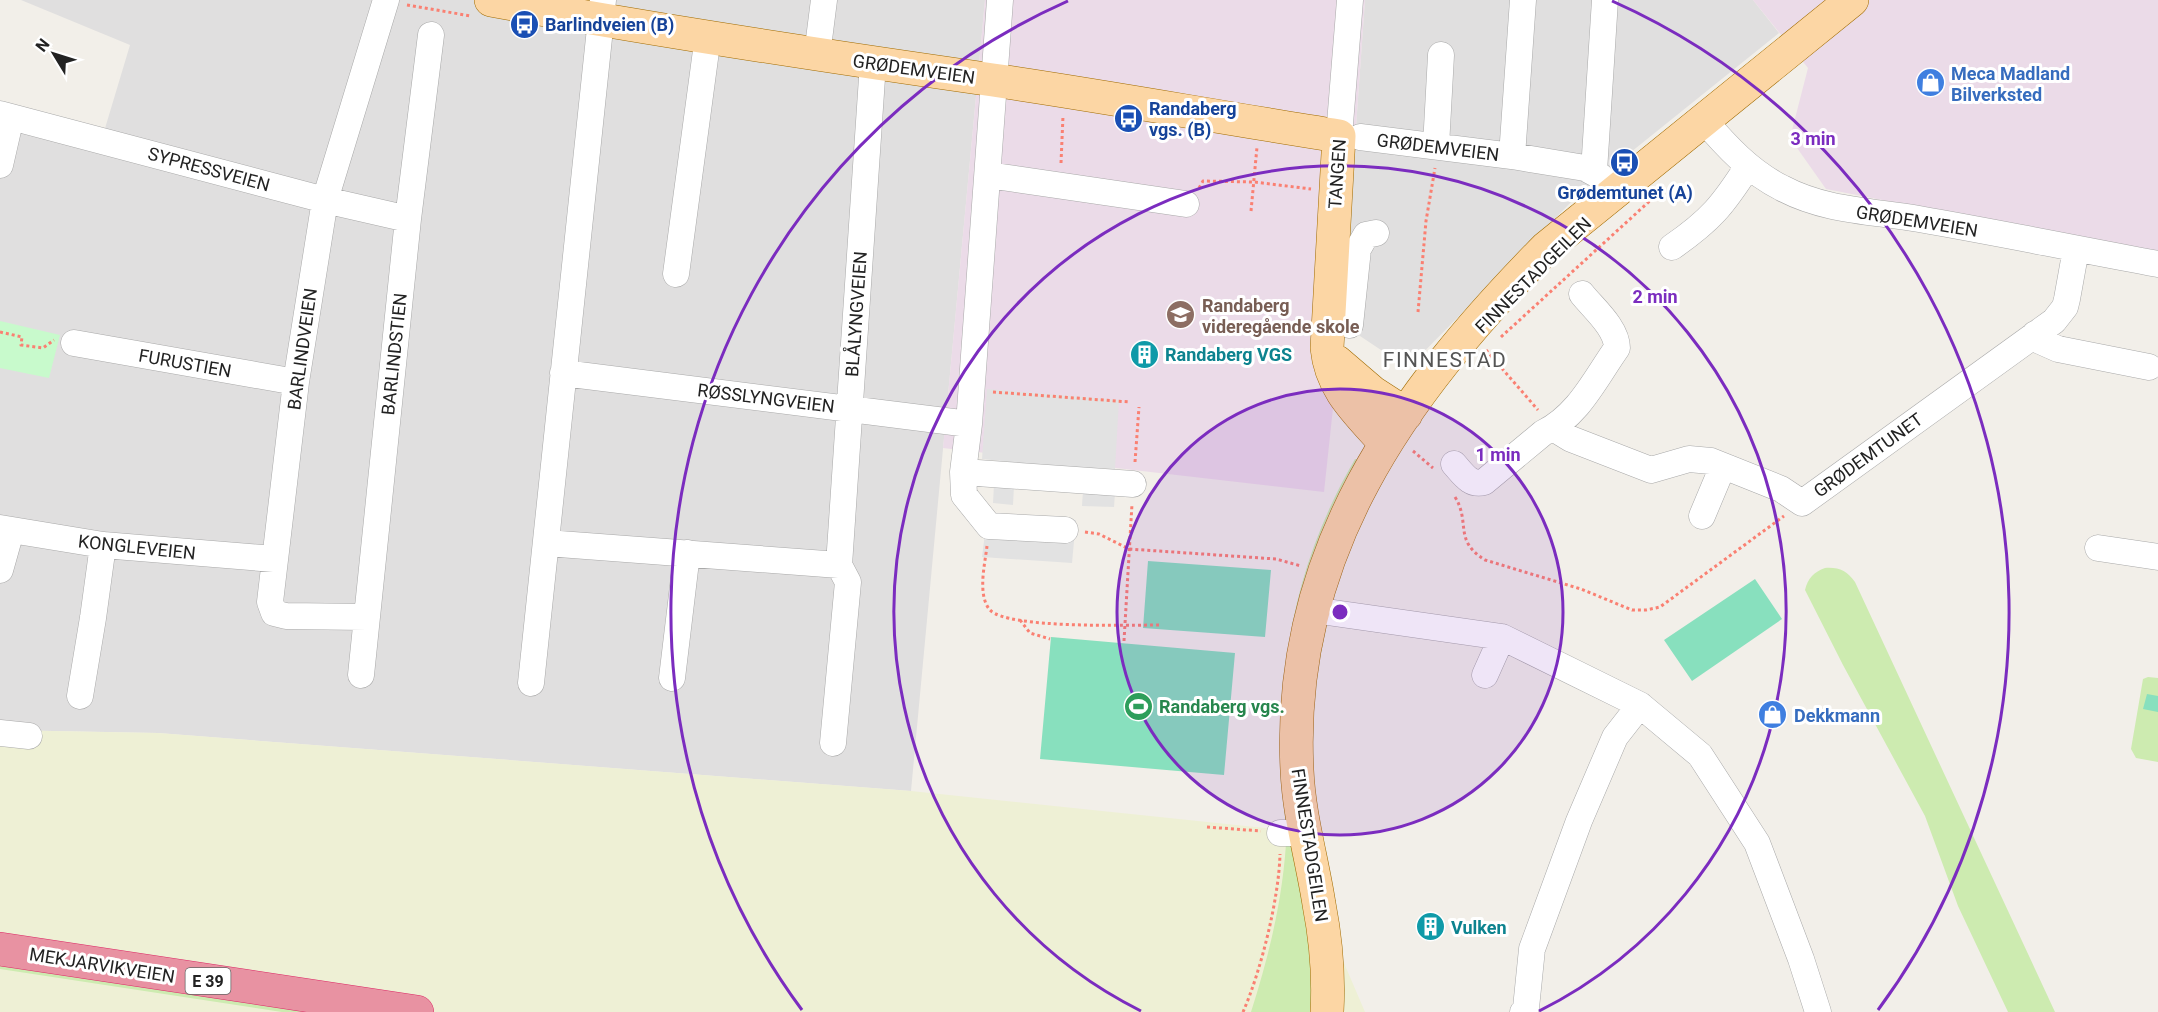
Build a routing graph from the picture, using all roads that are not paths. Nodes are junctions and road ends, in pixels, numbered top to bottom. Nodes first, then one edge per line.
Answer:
1 (386, 0) edge
2 (491, 0) edge
3 (824, 0) edge
4 (1000, 0) edge
5 (1350, 0) edge
6 (1523, 0) edge
7 (1605, 0) edge
8 (1852, 0) edge
9 (603, 10) edge
10 (431, 35) dead end
11 (708, 36) junction
12 (818, 55) junction
13 (1441, 55) dead end
14 (873, 63) junction
15 (995, 81) junction
16 (6, 115) edge
17 (1703, 119) junction
18 (1349, 136) junction
19 (1438, 147) junction
20 (1512, 156) junction
21 (0, 165) edge
22 (1748, 166) junction
23 (988, 175) junction
24 (1604, 181) junction
25 (325, 200) junction
26 (1186, 204) road end
27 (408, 219) junction
28 (1376, 232) dead end
29 (1672, 247) dead end
30 (2076, 249) junction
31 (2158, 264) edge
32 (676, 274) dead end
33 (1582, 294) dead end
34 (1350, 325) dead end
35 (2035, 334) junction
36 (75, 343) road end
37 (1327, 348) junction
38 (2149, 367) dead end
39 (563, 373) junction
40 (296, 382) junction
41 (849, 409) junction
42 (1406, 414) junction
43 (969, 424) junction
44 (1553, 428) junction
45 (1397, 446) junction
46 (1723, 466) junction
47 (1446, 469) road end
48 (963, 472) junction
49 (1133, 484) road end
50 (1702, 516) dead end
51 (5, 529) edge
52 (1065, 530) road end
53 (546, 543) junction
54 (103, 545) junction
55 (2098, 548) dead end
56 (687, 554) junction
57 (2158, 557) edge
58 (274, 559) junction
59 (839, 564) junction
60 (0, 570) edge
61 (1313, 610) junction
62 (367, 617) junction
63 (1502, 637) junction
64 (361, 675) dead end
65 (1485, 675) dead end
66 (672, 678) dead end
67 (531, 683) dead end
68 (80, 696) dead end
69 (1640, 705) junction
70 (0, 733) edge
71 (29, 736) dead end
72 (833, 743) dead end
73 (0, 949) edge
74 (417, 1012) edge
75 (1327, 1012) edge
76 (1522, 1012) edge
77 (1818, 1012) edge

1 - 25 street, BARLINDVEIEN
2 - 9 main road, GRØDEMVEIEN
3 - 12 street
4 - 15 street
5 - 18 street, TANGEN
6 - 20 street
7 - 24 street
8 - 17 main road, FINNESTADGEILEN
9 - 11 main road, GRØDEMVEIEN
9 - 39 street
10 - 27 street, BARLINDSTIEN
11 - 12 main road, GRØDEMVEIEN
11 - 32 street
12 - 14 main road, GRØDEMVEIEN
13 - 19 street
14 - 15 main road, GRØDEMVEIEN
14 - 41 street, BLÅLYNGVEIEN
15 - 18 main road, GRØDEMVEIEN
15 - 23 street
16 - 21 street, SYPRESSVEIEN
16 - 25 street, SYPRESSVEIEN
17 - 22 street, GRØDEMVEIEN
17 - 24 main road, FINNESTADGEILEN
18 - 19 street, GRØDEMVEIEN
18 - 37 main road, TANGEN
19 - 20 street, GRØDEMVEIEN
20 - 24 street, GRØDEMVEIEN
22 - 29 street
22 - 30 street, GRØDEMVEIEN
23 - 26 street
23 - 43 street
24 - 42 main road, FINNESTADGEILEN
25 - 27 street, SYPRESSVEIEN
25 - 40 street, BARLINDVEIEN
27 - 62 street, BARLINDSTIEN
28 - 34 street
30 - 31 street, GRØDEMVEIEN
30 - 35 street, GRØDEMTUNET
33 - 44 street
35 - 38 street
35 - 46 street, GRØDEMTUNET
36 - 40 street, FURUSTIEN
37 - 42 main road
37 - 45 main road
39 - 41 street, RØSSLYNGVEIEN
39 - 53 street
40 - 58 street, BARLINDVEIEN
41 - 43 street, RØSSLYNGVEIEN
41 - 59 street, BLÅLYNGVEIEN
42 - 45 main road, FINNESTADGEILEN
43 - 48 street
44 - 46 street, GRØDEMTUNET
44 - 47 street
45 - 61 main road, FINNESTADGEILEN
46 - 50 street
48 - 49 street
48 - 52 street
51 - 54 street, KONGLEVEIEN
51 - 60 street
53 - 56 street
53 - 67 street
54 - 58 street, KONGLEVEIEN
54 - 68 street
55 - 57 street
56 - 59 street
56 - 66 street
58 - 62 street, BARLINDVEIEN
59 - 72 street, BLÅLYNGVEIEN
61 - 63 street
61 - 75 main road, FINNESTADGEILEN
62 - 64 street, BARLINDSTIEN
63 - 65 street
63 - 69 street
69 - 76 street
69 - 77 street
70 - 71 street
73 - 74 highway, MEKJARVIKVEIEN / E 39

